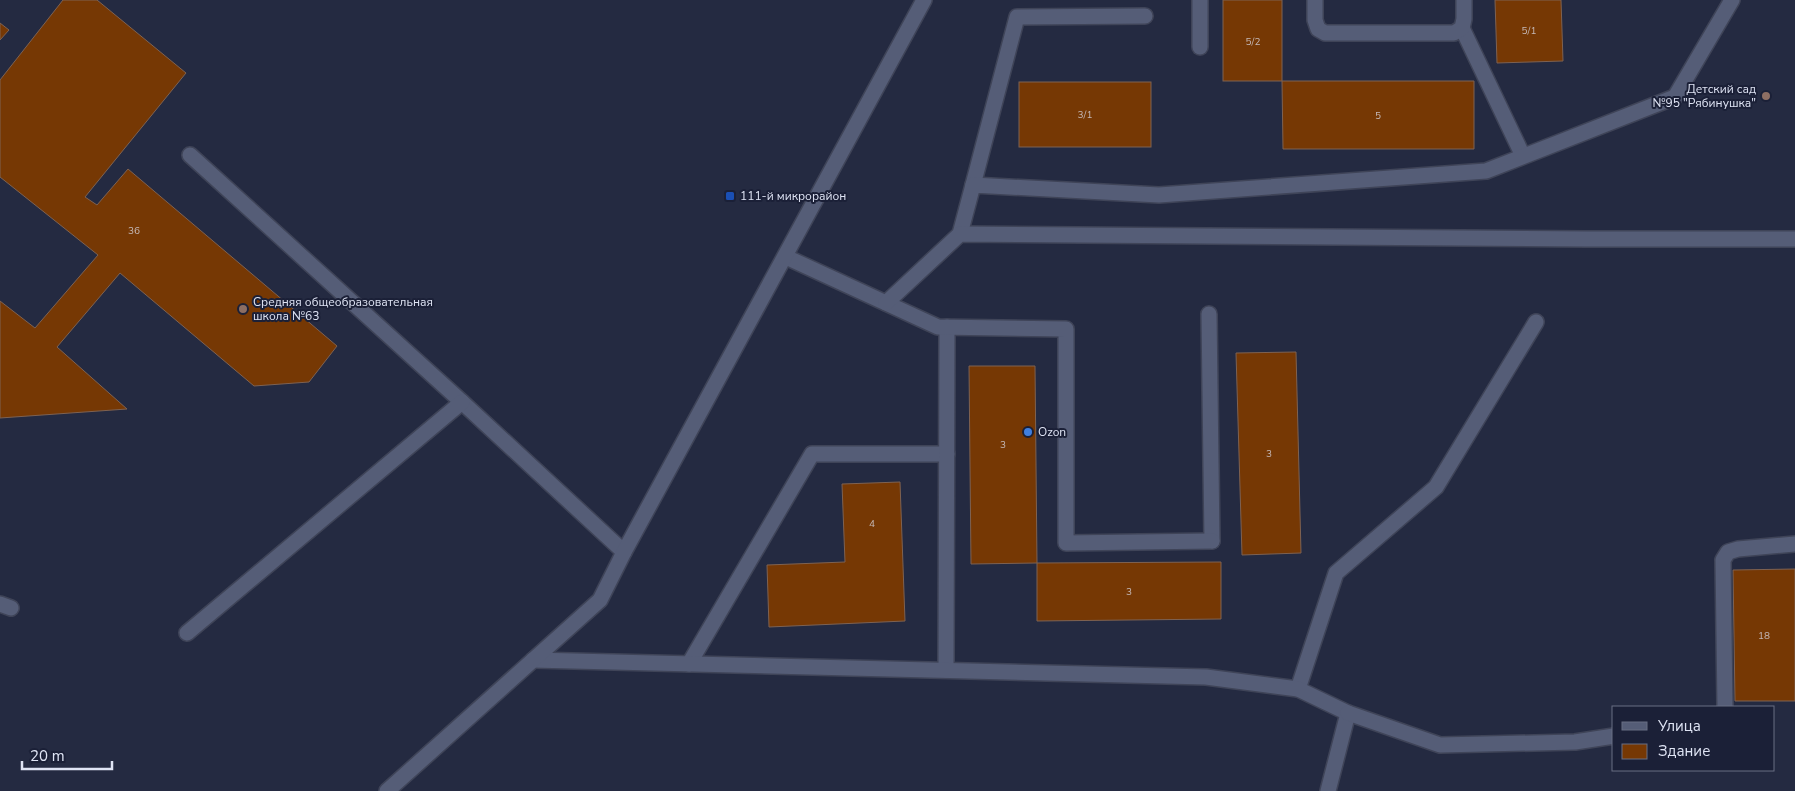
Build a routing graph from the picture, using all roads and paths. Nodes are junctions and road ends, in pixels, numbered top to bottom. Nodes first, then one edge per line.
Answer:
1 (924, 0) edge
2 (1200, 0) edge
3 (1316, 0) edge
4 (1464, 0) edge
5 (1732, 0) edge
6 (1145, 16) dead end
7 (1462, 28) junction
8 (1200, 47) dead end
9 (190, 155) dead end
10 (1523, 156) junction
11 (973, 185) junction
12 (960, 234) junction
13 (1795, 239) edge
14 (786, 257) junction
15 (886, 303) junction
16 (1209, 314) dead end
17 (1536, 322) dead end
18 (948, 327) junction
19 (462, 402) junction
20 (947, 454) junction
21 (1795, 544) edge
22 (624, 552) junction
23 (187, 633) dead end
24 (534, 660) junction
25 (689, 664) junction
26 (946, 670) junction
27 (1298, 689) junction
28 (1725, 706) edge
29 (1348, 714) junction
30 (1612, 736) edge
31 (387, 791) edge
32 (1328, 791) edge

1 - 14 street
2 - 8 street
3 - 7 street
4 - 7 street
5 - 10 street
6 - 11 street
7 - 10 street
9 - 19 street
10 - 11 street
11 - 12 street
12 - 13 street
12 - 15 street
14 - 15 street
14 - 22 street
15 - 18 street
16 - 18 street
17 - 27 street
18 - 20 street
19 - 22 street
19 - 23 street
20 - 25 street
20 - 26 street
21 - 28 street
22 - 24 street
24 - 25 street
24 - 31 street
25 - 26 street
26 - 27 street
27 - 29 street
29 - 30 street
29 - 32 street

